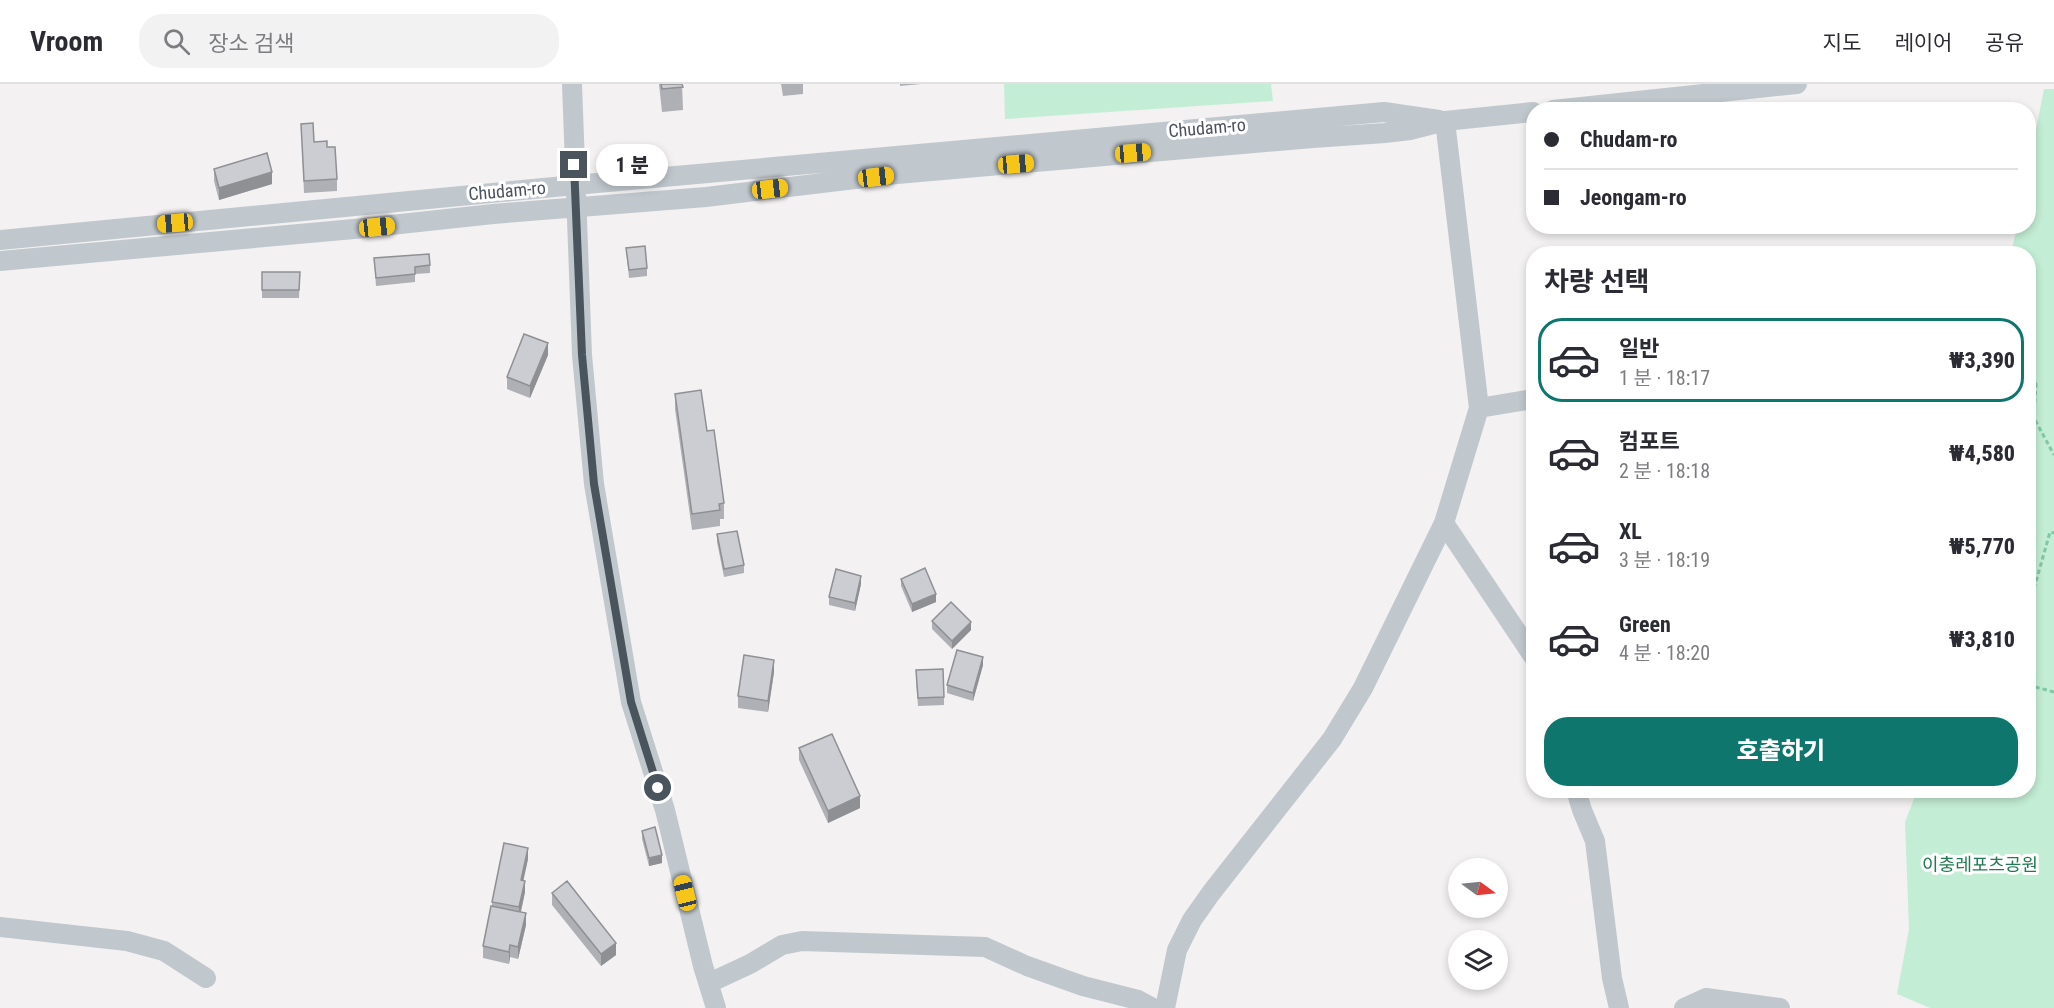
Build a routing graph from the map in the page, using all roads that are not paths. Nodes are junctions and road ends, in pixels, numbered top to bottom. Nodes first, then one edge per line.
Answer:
1 (572, 84) edge
2 (1797, 84) edge
3 (1752, 86) edge
4 (1619, 102) edge
5 (1526, 113) edge
6 (1445, 121) junction
7 (575, 185) junction
8 (576, 207) junction
9 (0, 240) edge
10 (0, 261) edge
11 (1526, 400) edge
12 (1479, 408) junction
13 (1444, 523) junction
14 (1526, 646) edge
15 (1578, 798) edge
16 (0, 927) edge
17 (206, 978) dead end
18 (709, 983) junction
19 (714, 1007) edge
20 (1153, 1008) edge
21 (1165, 1008) edge
22 (1619, 1008) edge
23 (1684, 1008) edge
24 (1780, 1008) edge

1 - 7 street
2 - 3 street
3 - 4 street
5 - 6 street, Chudam-ro
6 - 7 street, Chudam-ro
6 - 8 street, Chudam-ro
6 - 12 street
7 - 8 street
7 - 9 street, Chudam-ro
8 - 10 street, Chudam-ro
8 - 18 street
11 - 12 street
12 - 13 street
13 - 14 street
13 - 21 street
15 - 22 street
16 - 17 street
18 - 19 street
18 - 20 street
23 - 24 street

